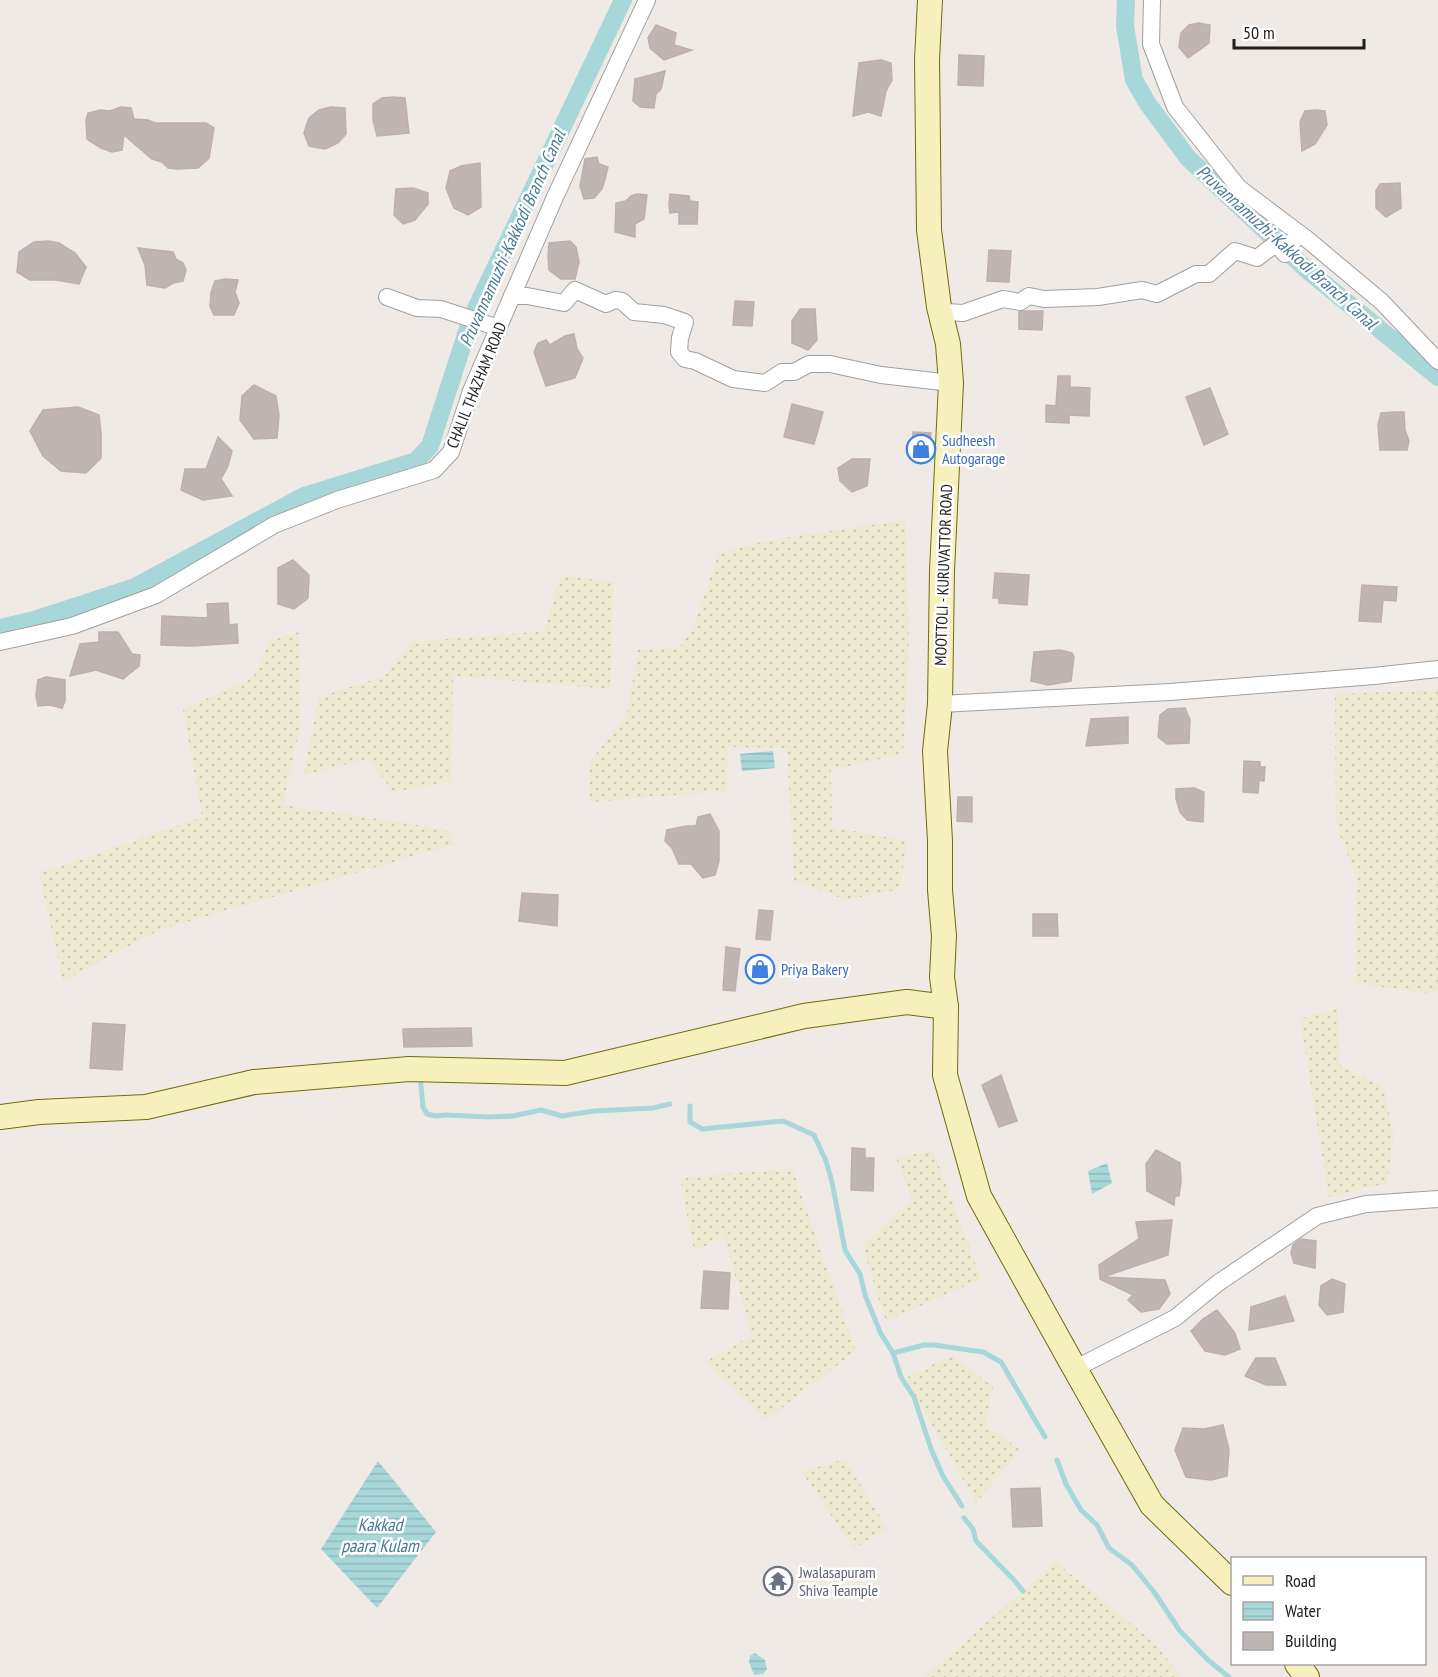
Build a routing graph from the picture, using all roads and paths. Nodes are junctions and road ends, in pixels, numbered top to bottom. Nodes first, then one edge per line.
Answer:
1 (647, 0) edge
2 (930, 0) edge
3 (1152, 0) edge
4 (1292, 245) junction
5 (512, 296) junction
6 (387, 297) dead end
7 (941, 316) junction
8 (499, 328) junction
9 (1438, 361) edge
10 (951, 383) junction
11 (0, 642) edge
12 (1438, 669) edge
13 (939, 704) junction
14 (946, 1006) junction
15 (0, 1117) edge
16 (1438, 1199) edge
17 (1074, 1369) junction
18 (1231, 1581) edge
19 (1298, 1665) edge
20 (1307, 1677) edge

1 - 5 street, CHALIL THAZHAM ROAD
2 - 7 main road, MOOTTOLI - KURUVATTOR ROAD
3 - 4 street
4 - 7 street
4 - 9 street
5 - 8 street, CHALIL THAZHAM ROAD
5 - 10 street
6 - 8 street
7 - 10 main road, MOOTTOLI - KURUVATTOR ROAD
8 - 11 street, CHALIL THAZHAM ROAD
10 - 13 main road, MOOTTOLI - KURUVATTOR ROAD
12 - 13 street
13 - 14 main road, MOOTTOLI - KURUVATTOR ROAD
14 - 15 main road
14 - 17 main road, MOOTTOLI - KURUVATTOR ROAD
16 - 17 street
17 - 18 main road, MOOTTOLI - KURUVATTOR ROAD
19 - 20 main road

